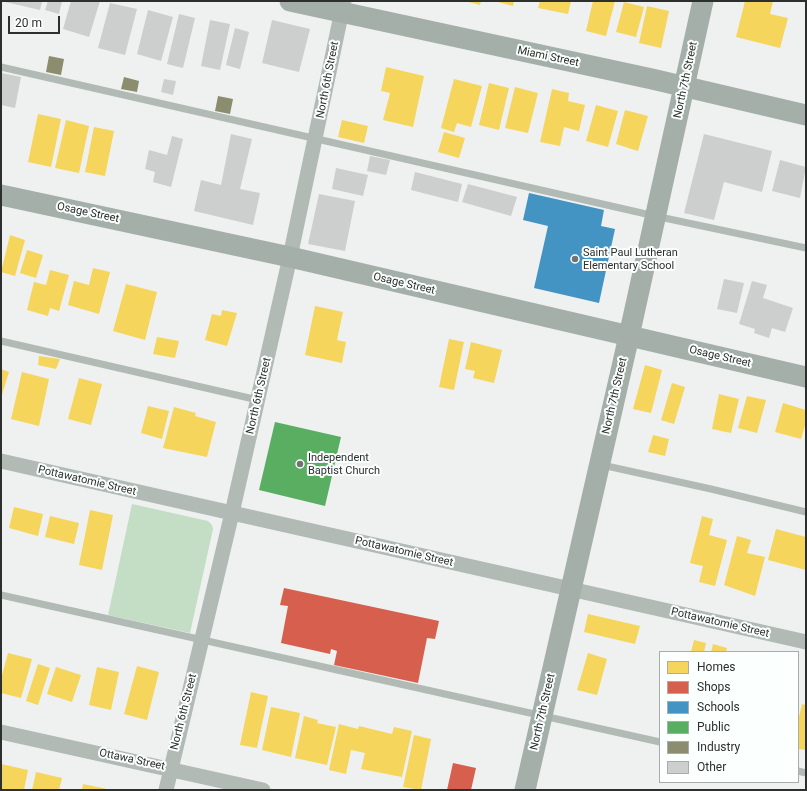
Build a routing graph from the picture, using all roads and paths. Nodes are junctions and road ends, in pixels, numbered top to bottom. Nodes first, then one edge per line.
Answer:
1 (290, 1) edge
2 (703, 1) edge
3 (343, 7) edge
4 (1, 68) edge
5 (685, 87) junction
6 (806, 115) edge
7 (316, 140) junction
8 (1, 195) edge
9 (655, 216) junction
10 (806, 248) edge
11 (290, 257) junction
12 (629, 336) junction
13 (1, 341) edge
14 (806, 377) edge
15 (258, 400) junction
16 (1, 461) edge
17 (600, 465) junction
18 (806, 512) edge
19 (232, 513) junction
20 (571, 589) junction
21 (1, 595) edge
22 (201, 640) junction
23 (806, 642) edge
24 (542, 716) junction
25 (1, 732) edge
26 (659, 742) edge
27 (170, 768) junction
28 (166, 790) edge
29 (263, 790) edge
30 (525, 790) edge

1 - 3 street, Miami Street
2 - 5 street, North 7th Street
3 - 5 street, Miami Street
3 - 7 street, North 6th Street
4 - 7 lane
5 - 6 street, Miami Street
5 - 9 street, North 7th Street
7 - 9 lane
7 - 11 street, North 6th Street
8 - 11 street, Osage Street
9 - 10 lane
9 - 12 street, North 7th Street
11 - 12 street, Osage Street
11 - 15 street, North 6th Street
12 - 14 street, Osage Street
12 - 17 street, North 7th Street
13 - 15 lane
15 - 19 street, North 6th Street
16 - 19 street, Pottawatomie Street
17 - 18 lane
17 - 20 street, North 7th Street
19 - 20 street, Pottawatomie Street
19 - 22 street, North 6th Street
20 - 23 street, Pottawatomie Street
20 - 24 street, North 7th Street
21 - 22 lane
22 - 24 lane
22 - 27 street, North 6th Street
24 - 26 lane
24 - 30 street, North 7th Street
25 - 27 street, Ottawa Street
27 - 28 street, North 6th Street
27 - 29 street, Ottawa Street

